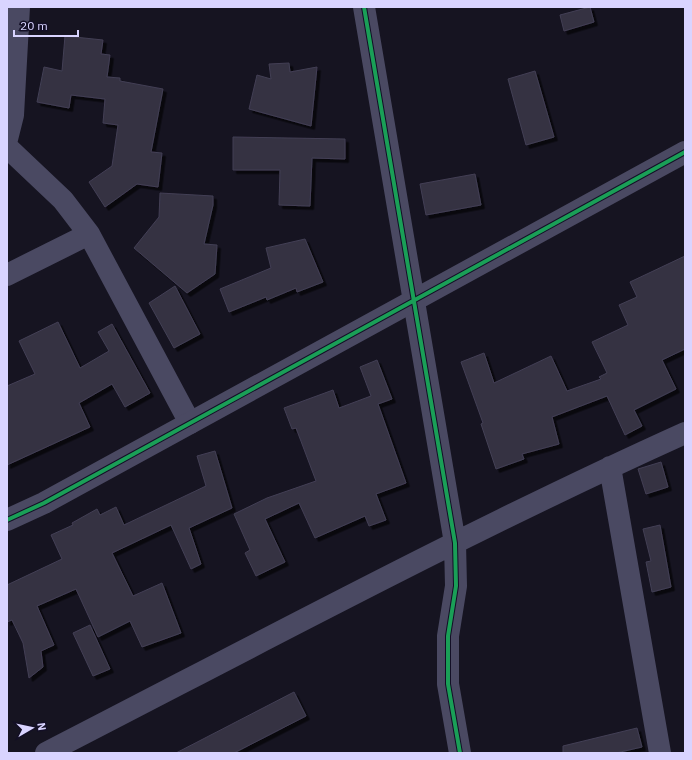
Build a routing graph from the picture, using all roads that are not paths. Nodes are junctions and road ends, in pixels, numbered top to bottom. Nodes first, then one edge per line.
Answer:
1 (19, 7) edge
2 (364, 7) edge
3 (7, 140) edge
4 (7, 146) edge
5 (685, 152) edge
6 (89, 234) junction
7 (7, 275) edge
8 (413, 300) junction
9 (190, 423) junction
10 (685, 433) edge
11 (610, 467) junction
12 (7, 520) edge
13 (455, 543) junction
14 (46, 753) edge
15 (460, 753) edge
16 (660, 753) edge

1 - 3 street
2 - 8 street
4 - 6 street
5 - 8 street
6 - 7 street
6 - 9 street
8 - 9 street
8 - 13 street
9 - 12 street
10 - 11 street
11 - 13 street
11 - 16 street
13 - 14 street
13 - 15 street

